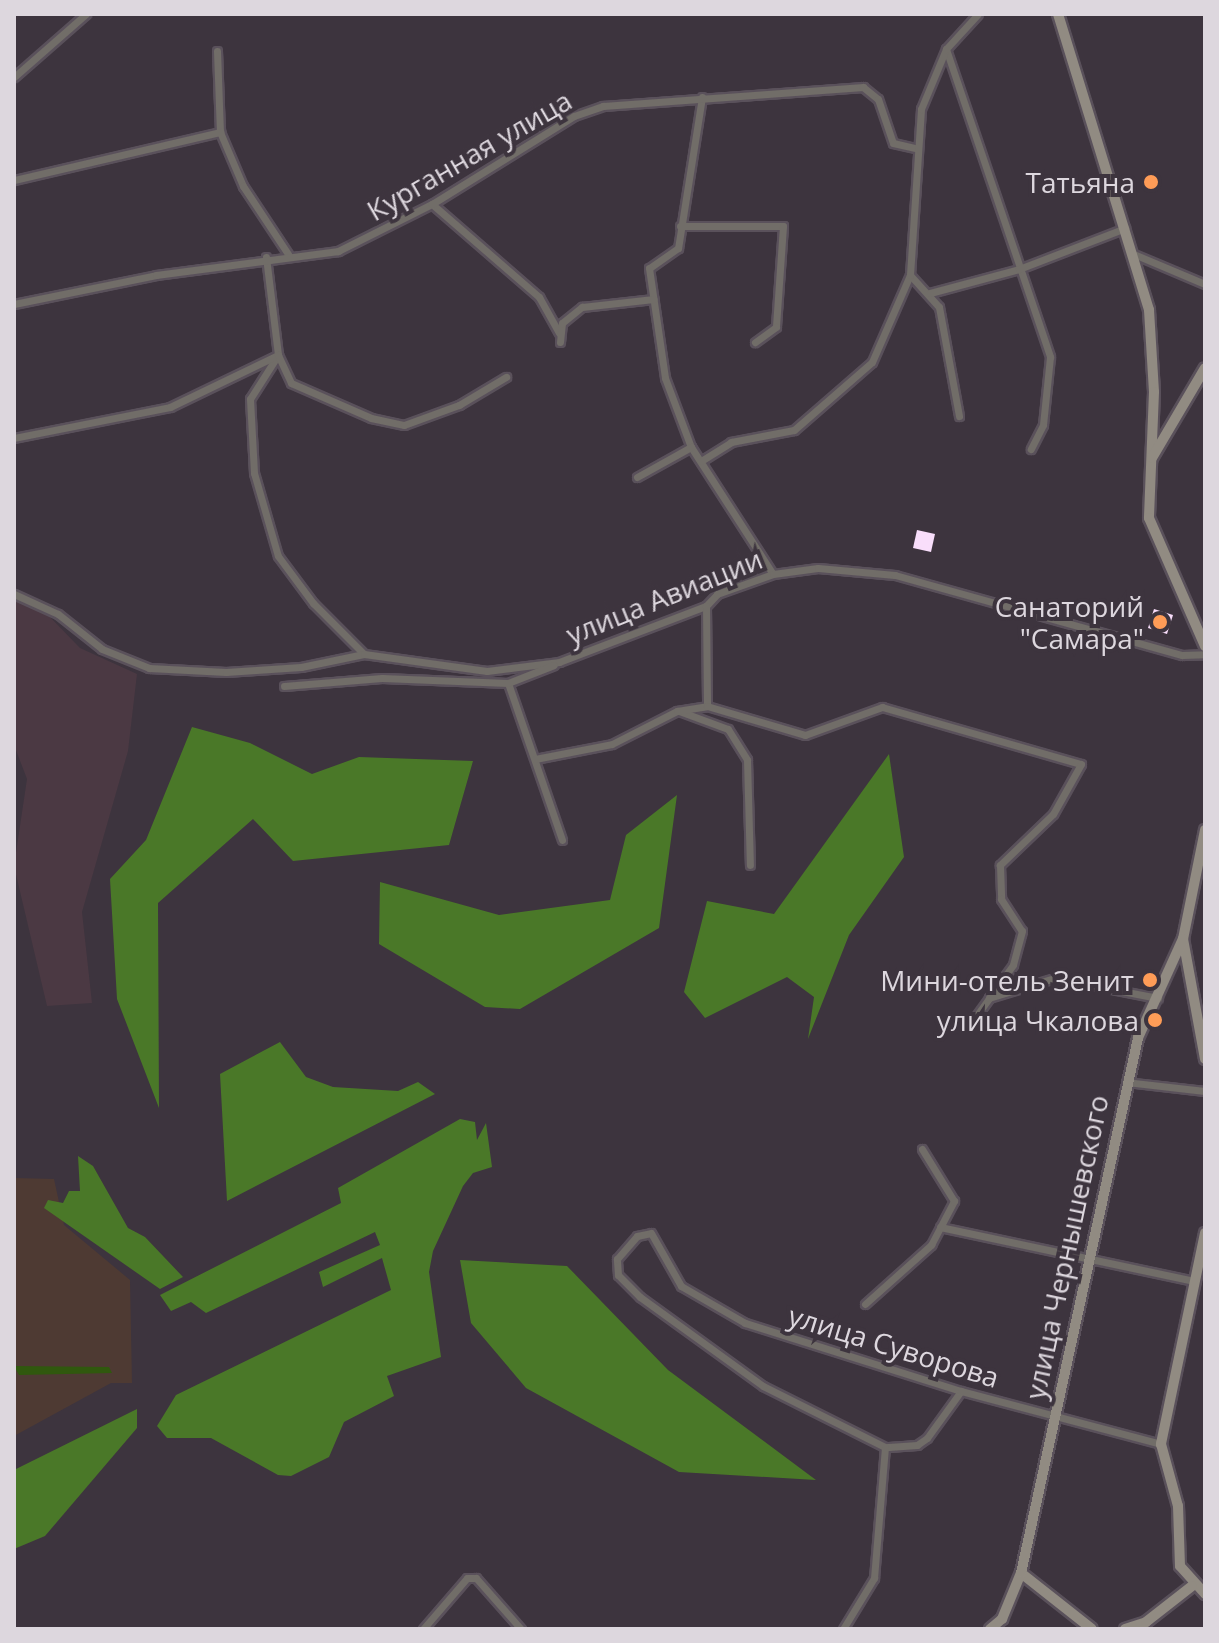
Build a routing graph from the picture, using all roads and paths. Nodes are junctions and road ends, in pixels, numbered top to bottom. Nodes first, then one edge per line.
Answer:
1 (86, 14) edge
2 (978, 14) edge
3 (1058, 14) edge
4 (946, 49) junction
5 (217, 51) dead end
6 (14, 77) edge
7 (702, 97) junction
8 (220, 132) junction
9 (915, 148) junction
10 (14, 180) edge
11 (432, 204) junction
12 (680, 226) junction
13 (1127, 227) junction
14 (288, 254) junction
15 (1136, 255) junction
16 (266, 257) junction
17 (1019, 269) junction
18 (910, 275) junction
19 (1205, 284) edge
20 (930, 293) junction
21 (654, 299) junction
22 (14, 304) edge
23 (755, 342) dead end
24 (278, 355) junction
25 (1205, 368) edge
26 (506, 377) dead end
27 (959, 416) dead end
28 (14, 438) edge
29 (691, 447) junction
30 (1031, 449) dead end
31 (701, 461) junction
32 (1149, 464) junction
33 (637, 477) dead end
34 (773, 574) junction
35 (14, 594) edge
36 (706, 606) junction
37 (1205, 646) edge
38 (364, 654) junction
39 (1205, 654) edge
40 (559, 662) junction
41 (508, 683) junction
42 (284, 686) dead end
43 (707, 706) junction
44 (677, 711) junction
45 (535, 759) junction
46 (1205, 830) edge
47 (562, 840) dead end
48 (750, 865) dead end
49 (1183, 939) junction
50 (989, 998) junction
51 (1160, 998) junction
52 (974, 1019) dead end
53 (1205, 1059) edge
54 (1126, 1082) junction
55 (1205, 1091) edge
56 (922, 1149) dead end
57 (940, 1227) junction
58 (1205, 1233) edge
59 (1088, 1258) junction
60 (1195, 1281) junction
61 (865, 1304) dead end
62 (961, 1391) junction
63 (1053, 1416) junction
64 (1161, 1444) junction
65 (885, 1447) junction
66 (1021, 1573) junction
67 (1192, 1586) junction
68 (1205, 1594) edge
69 (423, 1629) edge
70 (521, 1629) edge
71 (843, 1629) edge
72 (990, 1629) edge
73 (1092, 1629) edge
74 (1125, 1629) edge

1 - 6 street
2 - 4 street
3 - 13 street
4 - 9 street
4 - 17 street
5 - 8 street
7 - 9 street, Курганная улица
7 - 11 street, Курганная улица
7 - 12 street
8 - 10 street
8 - 14 street
9 - 18 street
11 - 14 street, Курганная улица
11 - 21 street
12 - 21 street
12 - 23 street
13 - 15 street
13 - 17 street
14 - 16 street, Курганная улица
15 - 19 street
15 - 32 street
16 - 22 street, Курганная улица
16 - 24 street
17 - 20 street
17 - 30 street
18 - 20 street
18 - 31 street
20 - 27 street
21 - 29 street
24 - 26 street
24 - 28 street
24 - 38 street
25 - 32 street
29 - 31 street
29 - 33 street
31 - 34 street
32 - 37 street
34 - 36 street, улица Авиации
34 - 39 street, улица Авиации
35 - 38 street, улица Авиации
36 - 40 street, улица Авиации
36 - 43 street
38 - 40 street, улица Авиации
40 - 41 street, улица Авиации
41 - 42 street, улица Авиации
41 - 45 street
43 - 44 street
43 - 50 street
44 - 45 street
44 - 48 street
45 - 47 street
46 - 49 street
49 - 51 street, улица Чернышевского
49 - 53 street
50 - 51 street
50 - 52 street
51 - 54 street, улица Чернышевского
54 - 55 street
54 - 59 street, улица Чернышевского
56 - 57 street
57 - 59 street
57 - 61 street
58 - 60 street
59 - 60 street
59 - 63 street, улица Чернышевского
60 - 64 street
62 - 63 street, улица Суворова
62 - 65 street
62 - 65 street, улица Суворова
63 - 64 street, улица Суворова
63 - 66 street, улица Чернышевского
64 - 67 street
65 - 71 street
66 - 72 street, улица Чернышевского
66 - 73 street
67 - 68 street
67 - 74 street
69 - 70 street

